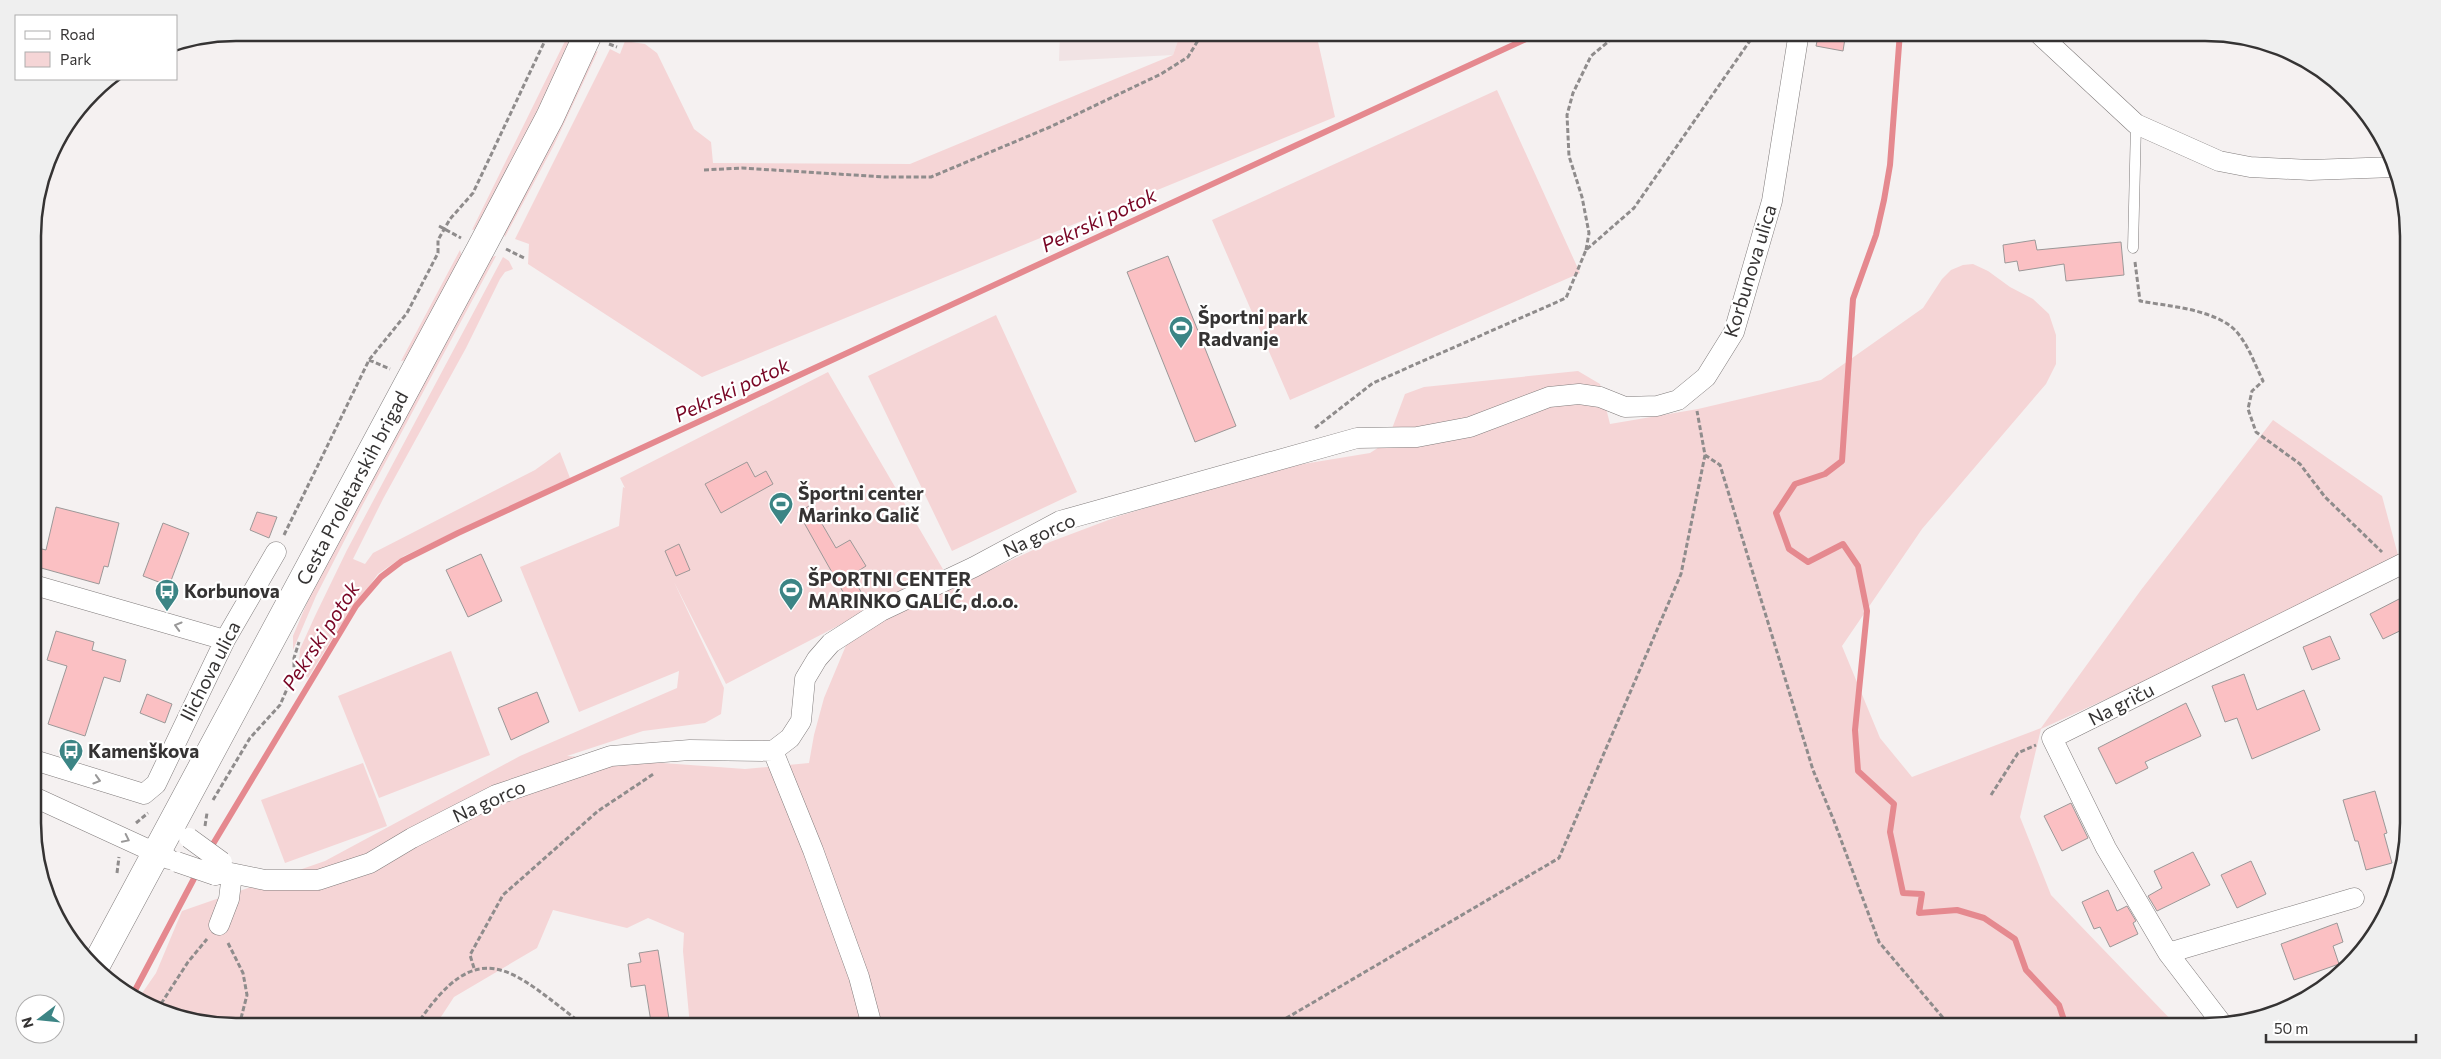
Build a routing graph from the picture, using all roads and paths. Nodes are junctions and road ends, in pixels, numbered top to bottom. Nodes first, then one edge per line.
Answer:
1 (544, 41) edge
2 (585, 41) edge
3 (1197, 41) edge
4 (1609, 41) edge
5 (1750, 41) edge
6 (1798, 41) edge
7 (2047, 41) edge
8 (2136, 124) junction
9 (2387, 167) edge
10 (704, 170) dead end
11 (2133, 248) joint
12 (1586, 250) junction
13 (1693, 390) junction
14 (1357, 438) joint
15 (1312, 451) junction
16 (1705, 455) junction
17 (276, 552) joint
18 (2400, 562) edge
19 (2400, 565) edge
20 (41, 587) edge
21 (300, 638) dead end
22 (225, 640) junction
23 (2052, 738) junction
24 (774, 751) junction
25 (41, 762) edge
26 (656, 772) dead end
27 (1991, 795) dead end
28 (41, 800) edge
29 (179, 826) junction
30 (132, 827) dead end
31 (166, 858) junction
32 (224, 871) junction
33 (2354, 898) dead end
34 (219, 925) junction
35 (2168, 953) junction
36 (99, 961) edge
37 (474, 968) junction
38 (162, 1003) edge
39 (2217, 1017) edge
40 (241, 1018) edge
41 (423, 1018) edge
42 (574, 1018) edge
43 (870, 1018) edge
44 (1287, 1018) edge
45 (1943, 1018) edge

1 - 17 path
2 - 29 main road, Cesta Proletarskih brigad
3 - 10 path
4 - 12 path
5 - 12 path
6 - 13 street, Korbunova ulica
7 - 8 street
8 - 9 street
8 - 11 lane
11 - 18 path
12 - 15 path
13 - 14 street, Korbunova ulica
13 - 16 path
14 - 15 street, Na gorco
15 - 24 street, Na gorco
16 - 44 path
16 - 45 path
17 - 22 street, Ilichova ulica
19 - 23 street, Na griču
22 -> 20 street
21 - 29 path
25 -> 22 street, Ilichova ulica
23 - 27 path
23 - 35 street
24 - 32 street, Na gorco
24 - 43 street
26 - 37 path
28 -> 31 street
29 - 30 path
29 - 31 main road, Cesta Proletarskih brigad
29 - 32 street, bridge
31 - 32 street, bridge
31 - 36 main road, Cesta Proletarskih brigad
32 - 34 street
33 - 35 street
34 - 38 path
34 - 40 path
35 - 39 street
37 - 41 path
37 - 42 path

